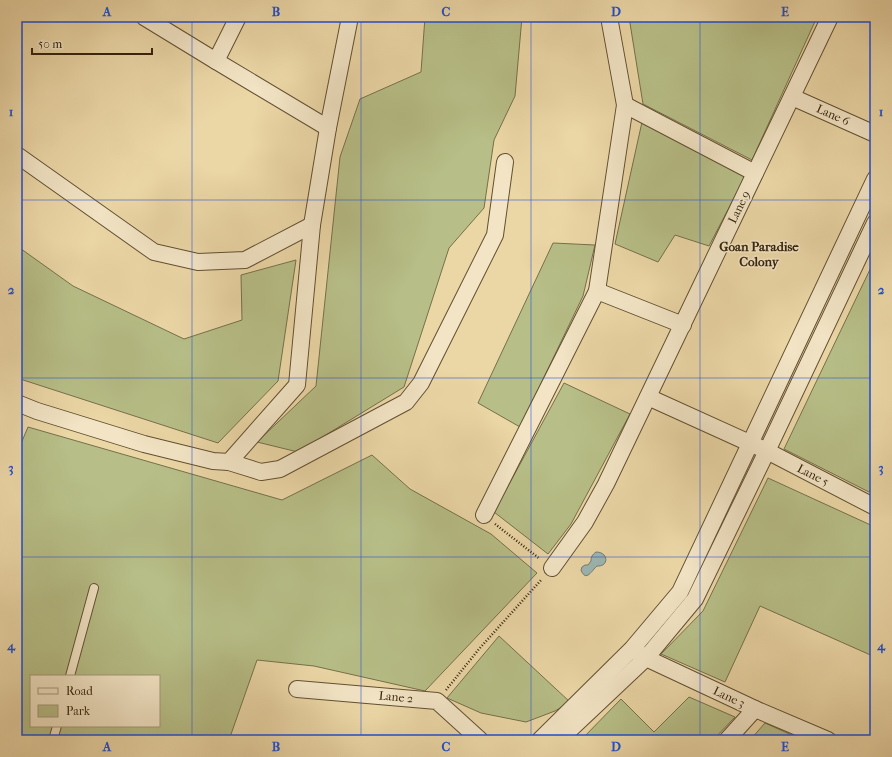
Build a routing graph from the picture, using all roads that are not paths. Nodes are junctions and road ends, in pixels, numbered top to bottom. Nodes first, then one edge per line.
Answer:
1 (144, 17) edge
2 (238, 17) edge
3 (350, 17) edge
4 (609, 17) edge
5 (830, 17) edge
6 (216, 61) junction
7 (792, 97) junction
8 (625, 105) junction
9 (328, 128) junction
10 (875, 134) edge
11 (17, 155) edge
12 (506, 162) dead end
13 (755, 173) junction
14 (875, 179) edge
15 (875, 223) edge
16 (312, 225) junction
17 (597, 291) junction
18 (683, 325) junction
19 (648, 397) junction
20 (17, 403) edge
21 (750, 444) junction
22 (767, 451) junction
23 (229, 462) junction
24 (875, 507) edge
25 (484, 516) road end
26 (552, 568) road end
27 (94, 588) dead end
28 (632, 649) junction
29 (646, 658) junction
30 (70, 675) edge
31 (297, 689) dead end
32 (755, 709) junction
33 (57, 727) edge
34 (53, 740) edge
35 (480, 740) edge
36 (540, 740) edge
37 (559, 740) edge
38 (727, 740) edge
39 (828, 740) edge

1 - 6 street
2 - 6 street
3 - 9 street
4 - 8 street
5 - 7 street, Lane 9
6 - 9 street
7 - 10 street, Lane 6
7 - 13 street, Lane 9
8 - 13 street
8 - 17 street
9 - 16 street
11 - 16 street
12 - 23 street
13 - 18 street, Lane 9
14 - 21 street
15 - 22 street
16 - 23 street
17 - 18 street
17 - 25 street
18 - 19 street, Lane 9
19 - 21 street
19 - 26 street, Lane 9
20 - 23 street
21 - 22 street, Lane 5
21 - 28 street
22 - 24 street, Lane 5
22 - 29 street
27 - 30 lane
28 - 29 street, Lane 3
28 - 36 street
29 - 32 street, Lane 3
29 - 37 street
31 - 35 street, Lane 2
32 - 38 street
32 - 39 street, Lane 3
33 - 34 lane

